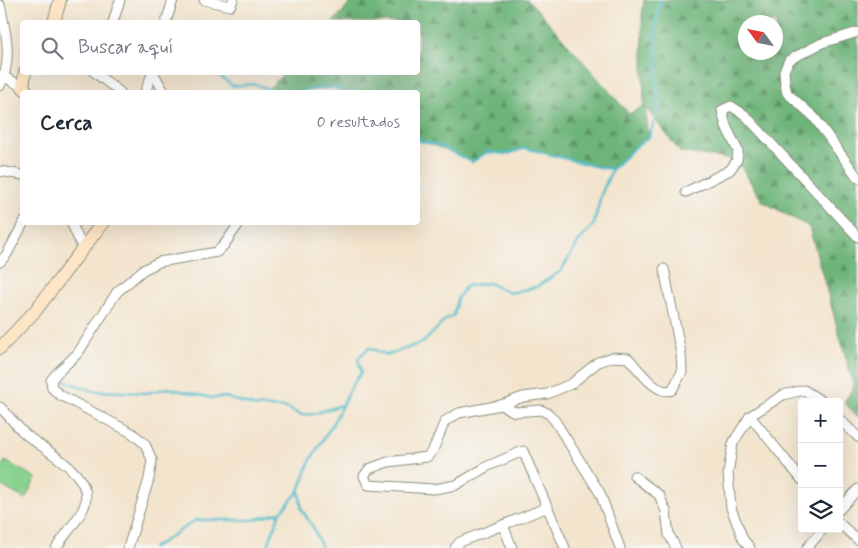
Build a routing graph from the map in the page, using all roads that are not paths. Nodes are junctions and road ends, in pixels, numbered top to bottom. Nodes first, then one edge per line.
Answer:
1 (60, 0) edge
2 (120, 0) edge
3 (173, 0) edge
4 (204, 0) edge
5 (234, 0) edge
6 (0, 5) edge
7 (55, 20) edge
8 (114, 20) edge
9 (167, 20) edge
10 (858, 32) edge
11 (2, 75) edge
12 (25, 75) edge
13 (99, 75) edge
14 (151, 75) edge
15 (153, 75) edge
16 (0, 86) edge
17 (26, 90) edge
18 (118, 90) edge
19 (146, 90) edge
20 (163, 90) edge
21 (0, 171) edge
22 (20, 175) edge
23 (858, 178) edge
24 (686, 192) dead end
25 (22, 225) edge
26 (72, 225) edge
27 (101, 225) edge
28 (238, 225) edge
29 (858, 237) edge
30 (82, 249) junction
31 (0, 262) edge
32 (664, 269) dead end
33 (0, 348) edge
34 (817, 398) edge
35 (501, 405) junction
36 (0, 406) edge
37 (750, 416) junction
38 (843, 423) edge
39 (858, 437) edge
40 (798, 475) edge
41 (634, 476) dead end
42 (858, 489) edge
43 (843, 506) edge
44 (548, 507) junction
45 (502, 525) junction
46 (843, 527) edge
47 (820, 533) edge
48 (858, 540) edge
49 (455, 547) edge
50 (56, 548) edge
51 (128, 548) edge
52 (512, 548) edge
53 (565, 548) edge
54 (620, 548) edge
55 (676, 548) edge
56 (750, 548) edge
57 (807, 548) edge

1 - 7 street
2 - 8 street
3 - 9 street
4 - 5 street
6 - 11 street
10 - 23 street
11 - 16 street
11 - 17 street
12 - 17 street
13 - 18 street
14 - 19 street
15 - 20 street
21 - 22 street
24 - 29 street
25 - 31 street
26 - 30 street
27 - 30 street
28 - 51 street
30 - 33 street
32 - 35 street
34 - 37 street
35 - 44 street
35 - 54 street
36 - 50 street
37 - 40 street
37 - 56 street
38 - 39 street
41 - 55 street
42 - 43 street
44 - 45 street
44 - 53 street
45 - 49 street
45 - 52 street
46 - 48 street
47 - 57 street

